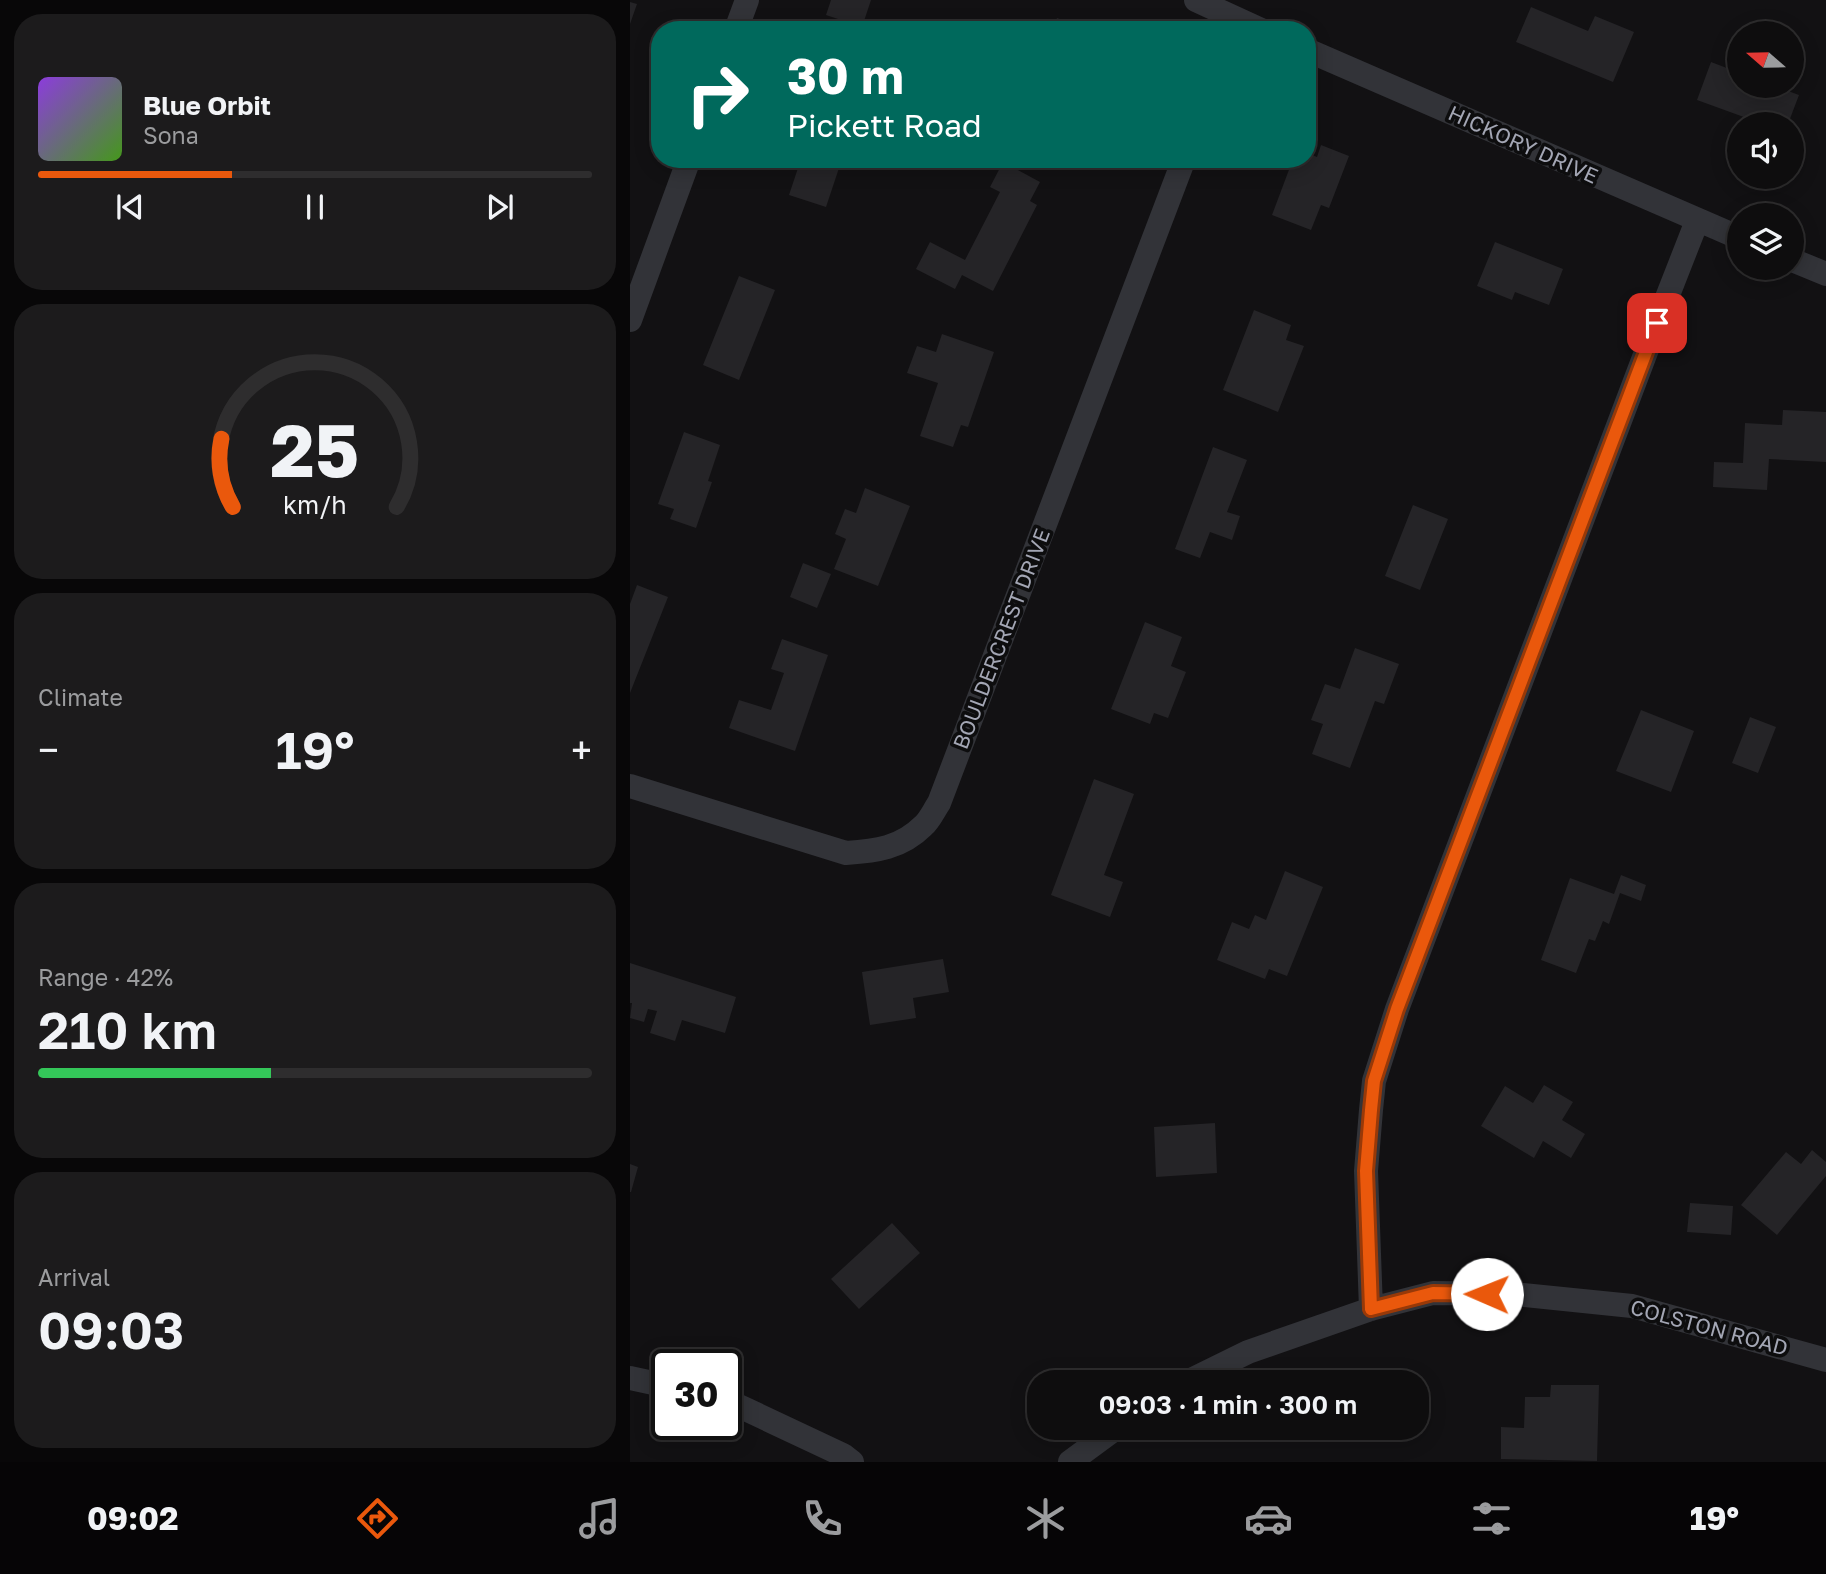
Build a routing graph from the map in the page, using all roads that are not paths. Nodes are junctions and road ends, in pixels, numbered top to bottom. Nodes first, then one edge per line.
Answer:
1 (747, 0) edge
2 (1196, 0) edge
3 (739, 21) edge
4 (1229, 21) edge
5 (1316, 54) edge
6 (686, 168) edge
7 (1181, 168) edge
8 (1697, 221) junction
9 (1727, 233) edge
10 (1804, 265) edge
11 (1826, 274) edge
12 (630, 320) edge
13 (630, 786) edge
14 (1371, 1309) junction
15 (1826, 1360) edge
16 (1212, 1370) edge
17 (630, 1378) edge
18 (651, 1383) edge
19 (742, 1408) edge
20 (1100, 1440) edge
21 (852, 1462) edge
22 (1070, 1462) edge

1 - 3 street
2 - 4 street
5 - 8 street, HICKORY DRIVE
6 - 12 street
7 - 13 street, BOULDERCREST DRIVE
8 - 9 street, HICKORY DRIVE
8 - 14 street
10 - 11 street
14 - 15 street, COLSTON ROAD
14 - 16 street, COLSTON ROAD
17 - 18 street
19 - 21 street
20 - 22 street

